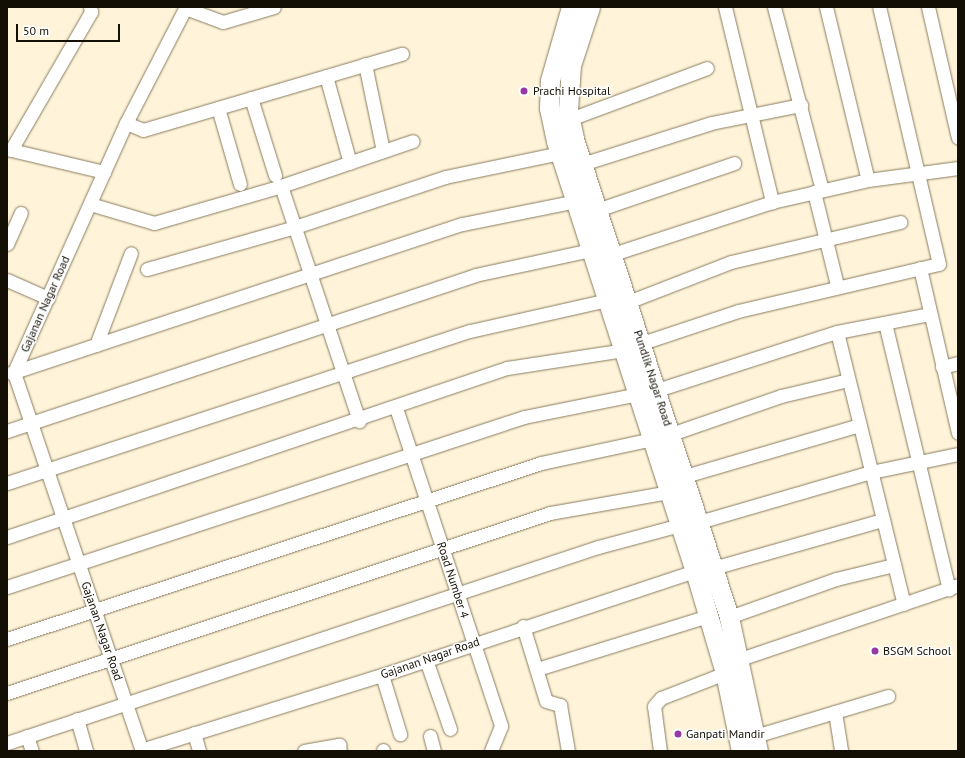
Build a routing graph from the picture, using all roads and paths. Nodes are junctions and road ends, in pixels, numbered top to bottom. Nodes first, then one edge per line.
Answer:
1 (90, 7) edge
2 (186, 7) edge
3 (274, 7) edge
4 (570, 7) edge
5 (590, 7) edge
6 (725, 7) edge
7 (774, 7) edge
8 (826, 7) edge
9 (879, 7) edge
10 (928, 7) edge
11 (402, 54) dead end
12 (365, 64) junction
13 (707, 68) dead end
14 (326, 76) junction
15 (251, 98) junction
16 (801, 105) junction
17 (218, 108) junction
18 (750, 116) junction
19 (570, 119) junction
20 (126, 123) junction
21 (958, 138) edge
22 (413, 141) dead end
23 (9, 149) edge
24 (383, 151) junction
25 (560, 153) junction
26 (350, 163) junction
27 (734, 163) dead end
28 (582, 164) junction
29 (958, 168) edge
30 (104, 172) junction
31 (918, 176) junction
32 (868, 180) junction
33 (278, 181) junction
34 (240, 184) dead end
35 (818, 191) junction
36 (576, 201) junction
37 (772, 202) junction
38 (90, 204) junction
39 (597, 210) junction
40 (7, 218) edge
41 (900, 222) dead end
42 (295, 227) junction
43 (826, 240) junction
44 (7, 244) edge
45 (591, 250) junction
46 (131, 253) dead end
47 (613, 254) junction
48 (920, 268) junction
49 (147, 269) dead end
50 (310, 274) junction
51 (7, 280) edge
52 (837, 285) junction
53 (48, 298) junction
54 (628, 302) junction
55 (609, 304) junction
56 (930, 314) junction
57 (885, 323) junction
58 (327, 325) junction
59 (837, 332) junction
60 (642, 343) junction
61 (96, 345) junction
62 (624, 350) junction
63 (958, 363) edge
64 (942, 367) junction
65 (343, 372) junction
66 (11, 373) edge
67 (848, 380) junction
68 (657, 390) junction
69 (638, 394) junction
70 (396, 408) junction
71 (359, 420) junction
72 (32, 423) junction
73 (859, 425) junction
74 (7, 431) edge
75 (958, 433) edge
76 (671, 434) junction
77 (652, 439) junction
78 (411, 453) junction
79 (958, 454) edge
80 (919, 464) junction
81 (47, 469) junction
82 (871, 472) junction
83 (684, 476) junction
84 (7, 483) edge
85 (670, 492) junction
86 (426, 499) junction
87 (64, 518) junction
88 (883, 520) junction
89 (699, 522) junction
90 (680, 525) junction
91 (7, 537) edge
92 (443, 549) junction
93 (79, 563) junction
94 (894, 565) junction
95 (704, 570) junction
96 (7, 587) edge
97 (954, 587) edge
98 (458, 595) junction
99 (904, 604) junction
100 (95, 610) junction
101 (708, 616) junction
102 (729, 617) junction
103 (523, 626) junction
104 (7, 639) edge
105 (474, 643) junction
106 (111, 659) junction
107 (740, 659) junction
108 (426, 660) junction
109 (537, 669) junction
110 (726, 673) junction
111 (382, 675) junction
112 (7, 693) edge
113 (888, 696) dead end
114 (126, 701) junction
115 (835, 712) junction
116 (77, 719) junction
117 (450, 729) dead end
118 (194, 732) junction
119 (400, 734) dead end
120 (28, 736) junction
121 (430, 736) dead end
122 (7, 743) edge
123 (757, 744) edge
124 (142, 750) edge
125 (32, 751) edge
126 (86, 751) edge
127 (199, 751) edge
128 (304, 751) edge
129 (340, 751) edge
130 (434, 751) edge
131 (491, 751) edge
132 (568, 751) edge
133 (660, 751) edge
134 (741, 751) edge
135 (841, 751) edge

1 - 23 street
2 - 3 street
2 - 20 street, Gajanan Nagar Road
4 - 25 main road, Pundlik Nagar Road
5 - 19 main road, Pundlik Nagar Road
6 - 18 street
7 - 16 street
8 - 32 street
9 - 31 street
10 - 21 street
11 - 12 street
12 - 14 street
12 - 24 street
13 - 19 street
14 - 15 street
14 - 26 street
15 - 17 street
15 - 33 street
16 - 18 street
16 - 35 street
17 - 20 street
17 - 34 street
18 - 28 street
18 - 37 street
19 - 28 main road, Pundlik Nagar Road
20 - 30 street, Gajanan Nagar Road
22 - 24 street
23 - 30 street
24 - 26 street
25 - 36 main road, Pundlik Nagar Road
25 - 42 street
26 - 33 street
27 - 39 street
28 - 39 main road, Pundlik Nagar Road
29 - 31 street
30 - 38 street, Gajanan Nagar Road
31 - 32 street
31 - 48 street
32 - 35 street
33 - 38 street
33 - 42 street
35 - 37 street
35 - 43 street
36 - 45 main road, Pundlik Nagar Road
36 - 50 street
37 - 47 street
38 - 53 street, Gajanan Nagar Road
39 - 47 main road, Pundlik Nagar Road
40 - 44 street
41 - 43 street
42 - 49 street
42 - 50 street
43 - 52 street
43 - 54 street
45 - 55 main road, Pundlik Nagar Road
45 - 58 street
46 - 61 street
47 - 54 main road, Pundlik Nagar Road
48 - 52 street
48 - 56 street
50 - 58 street
50 - 61 street
51 - 53 street
52 - 60 street
53 - 66 street, Gajanan Nagar Road
54 - 55 street
54 - 60 main road, Pundlik Nagar Road
55 - 62 main road, Pundlik Nagar Road
55 - 65 street
56 - 57 street
56 - 64 street
57 - 59 street
57 - 80 street
58 - 65 street
58 - 72 street
59 - 67 street
59 - 68 street
60 - 68 main road, Pundlik Nagar Road
61 - 66 street
62 - 69 main road, Pundlik Nagar Road
62 - 70 street
63 - 64 street
64 - 75 street
65 - 71 street
65 - 81 street
66 - 72 street, Gajanan Nagar Road
67 - 73 street
67 - 76 street
68 - 76 main road, Pundlik Nagar Road
69 - 77 main road, Pundlik Nagar Road
69 - 78 street
70 - 71 street
70 - 78 street, Road Number 4
71 - 87 street
72 - 74 street
72 - 81 street, Gajanan Nagar Road
73 - 82 street
73 - 83 street
76 - 83 main road, Pundlik Nagar Road
77 - 85 main road, Pundlik Nagar Road
77 - 86 street
78 - 86 street, Road Number 4
78 - 93 street
79 - 80 street
80 - 82 street
80 - 97 street
81 - 84 street
81 - 87 street, Gajanan Nagar Road
82 - 88 street
82 - 89 street
83 - 89 main road, Pundlik Nagar Road
85 - 90 main road, Pundlik Nagar Road
85 - 92 street
86 - 92 street, Road Number 4
86 - 100 street
87 - 91 street
87 - 93 street, Gajanan Nagar Road
88 - 94 street
88 - 95 street, Gajanan Nagar Road
89 - 95 main road, Pundlik Nagar Road
90 - 95 main road, Pundlik Nagar Road
90 - 98 street
92 - 98 street, Road Number 4
92 - 106 street
93 - 96 street
93 - 100 street, Gajanan Nagar Road
94 - 99 street
94 - 102 street
95 - 101 main road, Pundlik Nagar Road
95 - 102 main road, Pundlik Nagar Road
95 - 103 street, Gajanan Nagar Road
97 - 99 street
98 - 105 street, Road Number 4
98 - 114 street
99 - 107 street
100 - 104 street
100 - 106 street, Gajanan Nagar Road
101 - 109 street
101 - 110 main road, Pundlik Nagar Road
102 - 107 main road, Pundlik Nagar Road
103 - 105 street, Gajanan Nagar Road
103 - 109 street
105 - 108 street, Gajanan Nagar Road
105 - 131 street, Road Number 4
106 - 112 street
106 - 114 street, Gajanan Nagar Road
107 - 110 street
107 - 123 main road, Pundlik Nagar Road
108 - 111 street, Gajanan Nagar Road
108 - 117 street
109 - 132 street
110 - 133 street
110 - 134 main road, Pundlik Nagar Road
111 - 118 street, Gajanan Nagar Road
111 - 119 street
113 - 115 street
114 - 116 street
114 - 124 street, Gajanan Nagar Road
115 - 123 street
115 - 135 street
116 - 120 street
116 - 126 street
118 - 124 street, Gajanan Nagar Road
118 - 127 street
120 - 122 street
120 - 125 street
121 - 130 street
128 - 129 street

